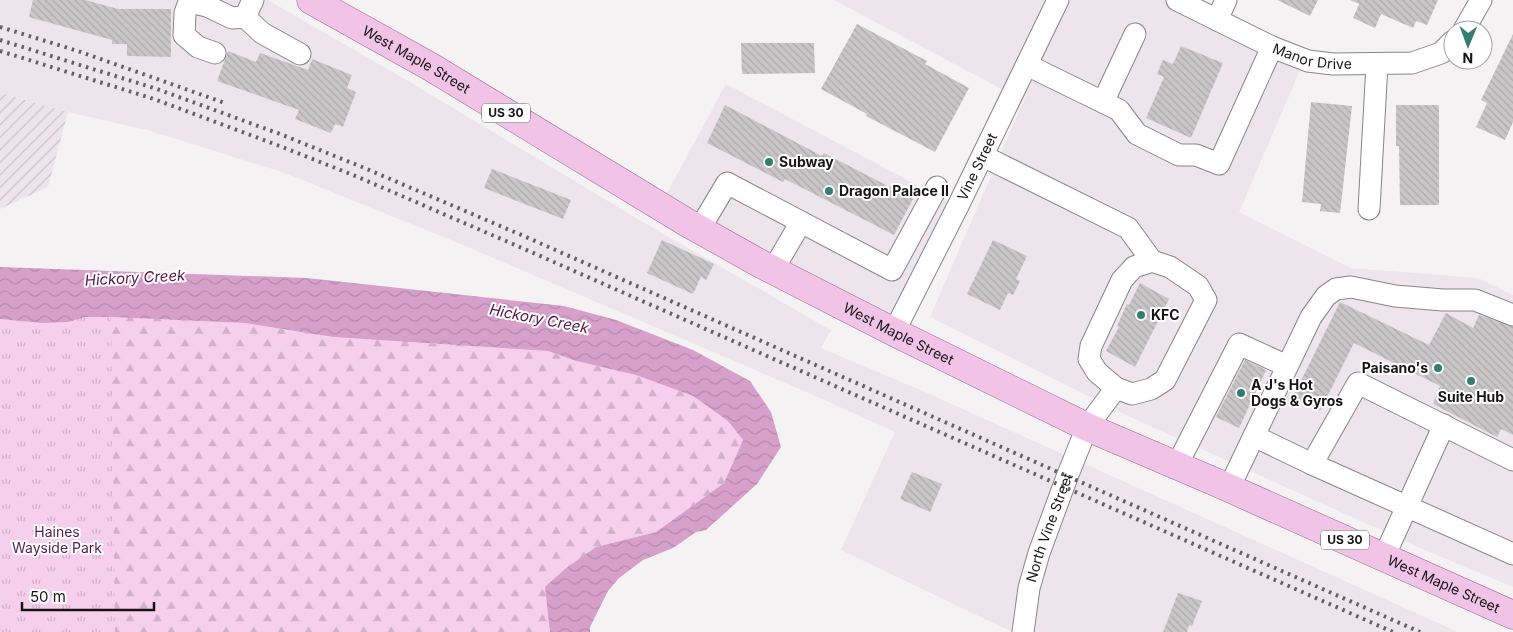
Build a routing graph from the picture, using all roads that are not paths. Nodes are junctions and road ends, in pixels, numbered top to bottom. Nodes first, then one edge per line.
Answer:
1 (311, 0) edge
2 (1058, 0) edge
3 (1177, 0) edge
4 (1226, 0) edge
5 (1481, 0) edge
6 (249, 8) edge
7 (1217, 20) junction
8 (1470, 20) edge
9 (1135, 34) dead end
10 (1272, 47) junction
11 (1443, 51) edge
12 (215, 53) dead end
13 (300, 54) dead end
14 (1377, 64) junction
15 (1027, 65) junction
16 (1103, 102) junction
17 (982, 156) junction
18 (937, 187) dead end
19 (1369, 209) dead end
20 (801, 222) junction
21 (699, 230) junction
22 (1152, 262) junction
23 (774, 270) junction
24 (1513, 315) edge
25 (894, 332) junction
26 (1287, 366) junction
27 (1116, 388) junction
28 (1444, 425) junction
29 (1088, 427) junction
30 (1254, 436) junction
31 (1513, 460) edge
32 (1312, 464) junction
33 (1177, 465) junction
34 (1229, 488) junction
35 (1407, 506) junction
36 (1513, 554) edge
37 (1384, 557) junction
38 (1513, 615) edge
39 (1022, 632) edge

1 - 21 main road, West Maple Street / US 30
2 - 15 street, Vine Street
3 - 7 street, Manor Drive
4 - 7 street
5 - 8 street
6 - 12 street
6 - 13 street
7 - 10 street, Manor Drive
9 - 16 street
10 - 14 street, Manor Drive
10 - 16 street
11 - 14 street, Manor Drive
14 - 19 street
15 - 16 street
15 - 17 street, Vine Street
17 - 22 street
17 - 25 street, Vine Street
18 - 20 street
20 - 21 street
20 - 23 street
21 - 23 main road, West Maple Street / US 30
22 - 27 street
22 - 27 street
23 - 25 main road, West Maple Street / US 30
24 - 26 street
25 - 29 main road, West Maple Street / US 30
26 - 30 street
26 - 33 street
27 - 29 street, North Vine Street
28 - 31 street
28 - 32 street
28 - 35 street
29 - 33 main road, West Maple Street / US 30
29 - 39 street, North Vine Street
30 - 32 street
30 - 34 street
32 - 35 street
33 - 34 main road, West Maple Street / US 30
34 - 37 main road, West Maple Street / US 30
35 - 36 street
35 - 37 street
37 - 38 main road, West Maple Street / US 30

